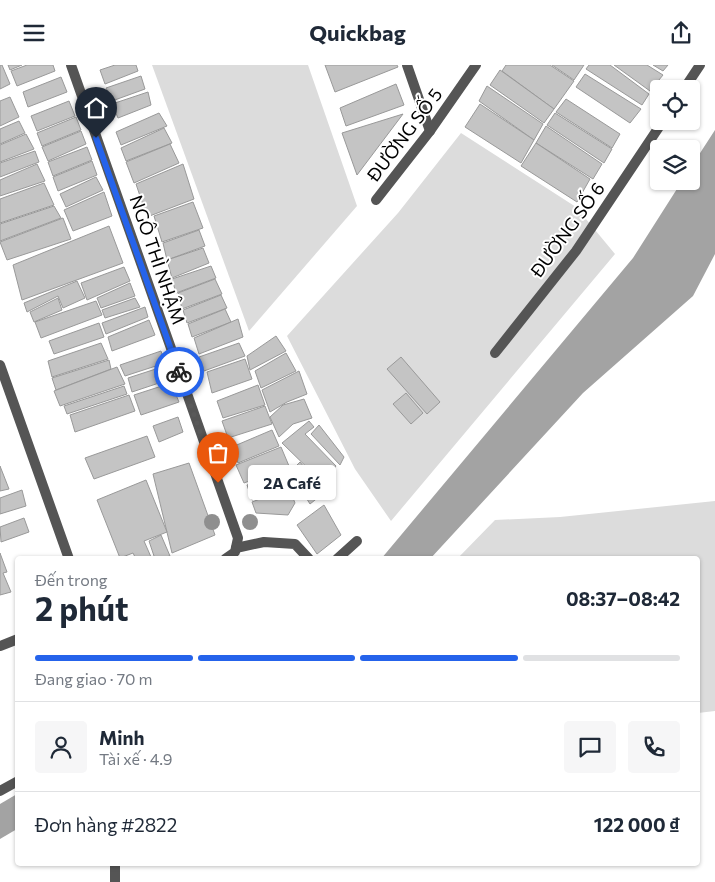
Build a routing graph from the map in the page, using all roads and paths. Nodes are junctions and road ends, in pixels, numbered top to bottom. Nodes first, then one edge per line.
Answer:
1 (70, 65) edge
2 (407, 65) edge
3 (476, 65) edge
4 (700, 65) edge
5 (690, 80) edge
6 (657, 130) edge
7 (430, 131) junction
8 (376, 200) dead end
9 (494, 353) dead end
10 (0, 365) edge
11 (357, 541) dead end
12 (235, 550) junction
13 (68, 556) edge
14 (228, 556) edge
15 (305, 556) edge
16 (340, 556) edge
17 (15, 640) edge
18 (0, 646) edge
19 (15, 783) edge
20 (0, 791) edge
21 (115, 866) edge
22 (115, 882) edge

1 - 12 street, NGÔ THÌ NHẬM
2 - 7 street
3 - 7 street, ĐƯỜNG SỐ 5
4 - 5 street
6 - 9 street, ĐƯỜNG SỐ 6
7 - 8 street, ĐƯỜNG SỐ 5
10 - 13 street
11 - 16 street
12 - 14 street
12 - 15 street
17 - 18 street
19 - 20 street
21 - 22 street

